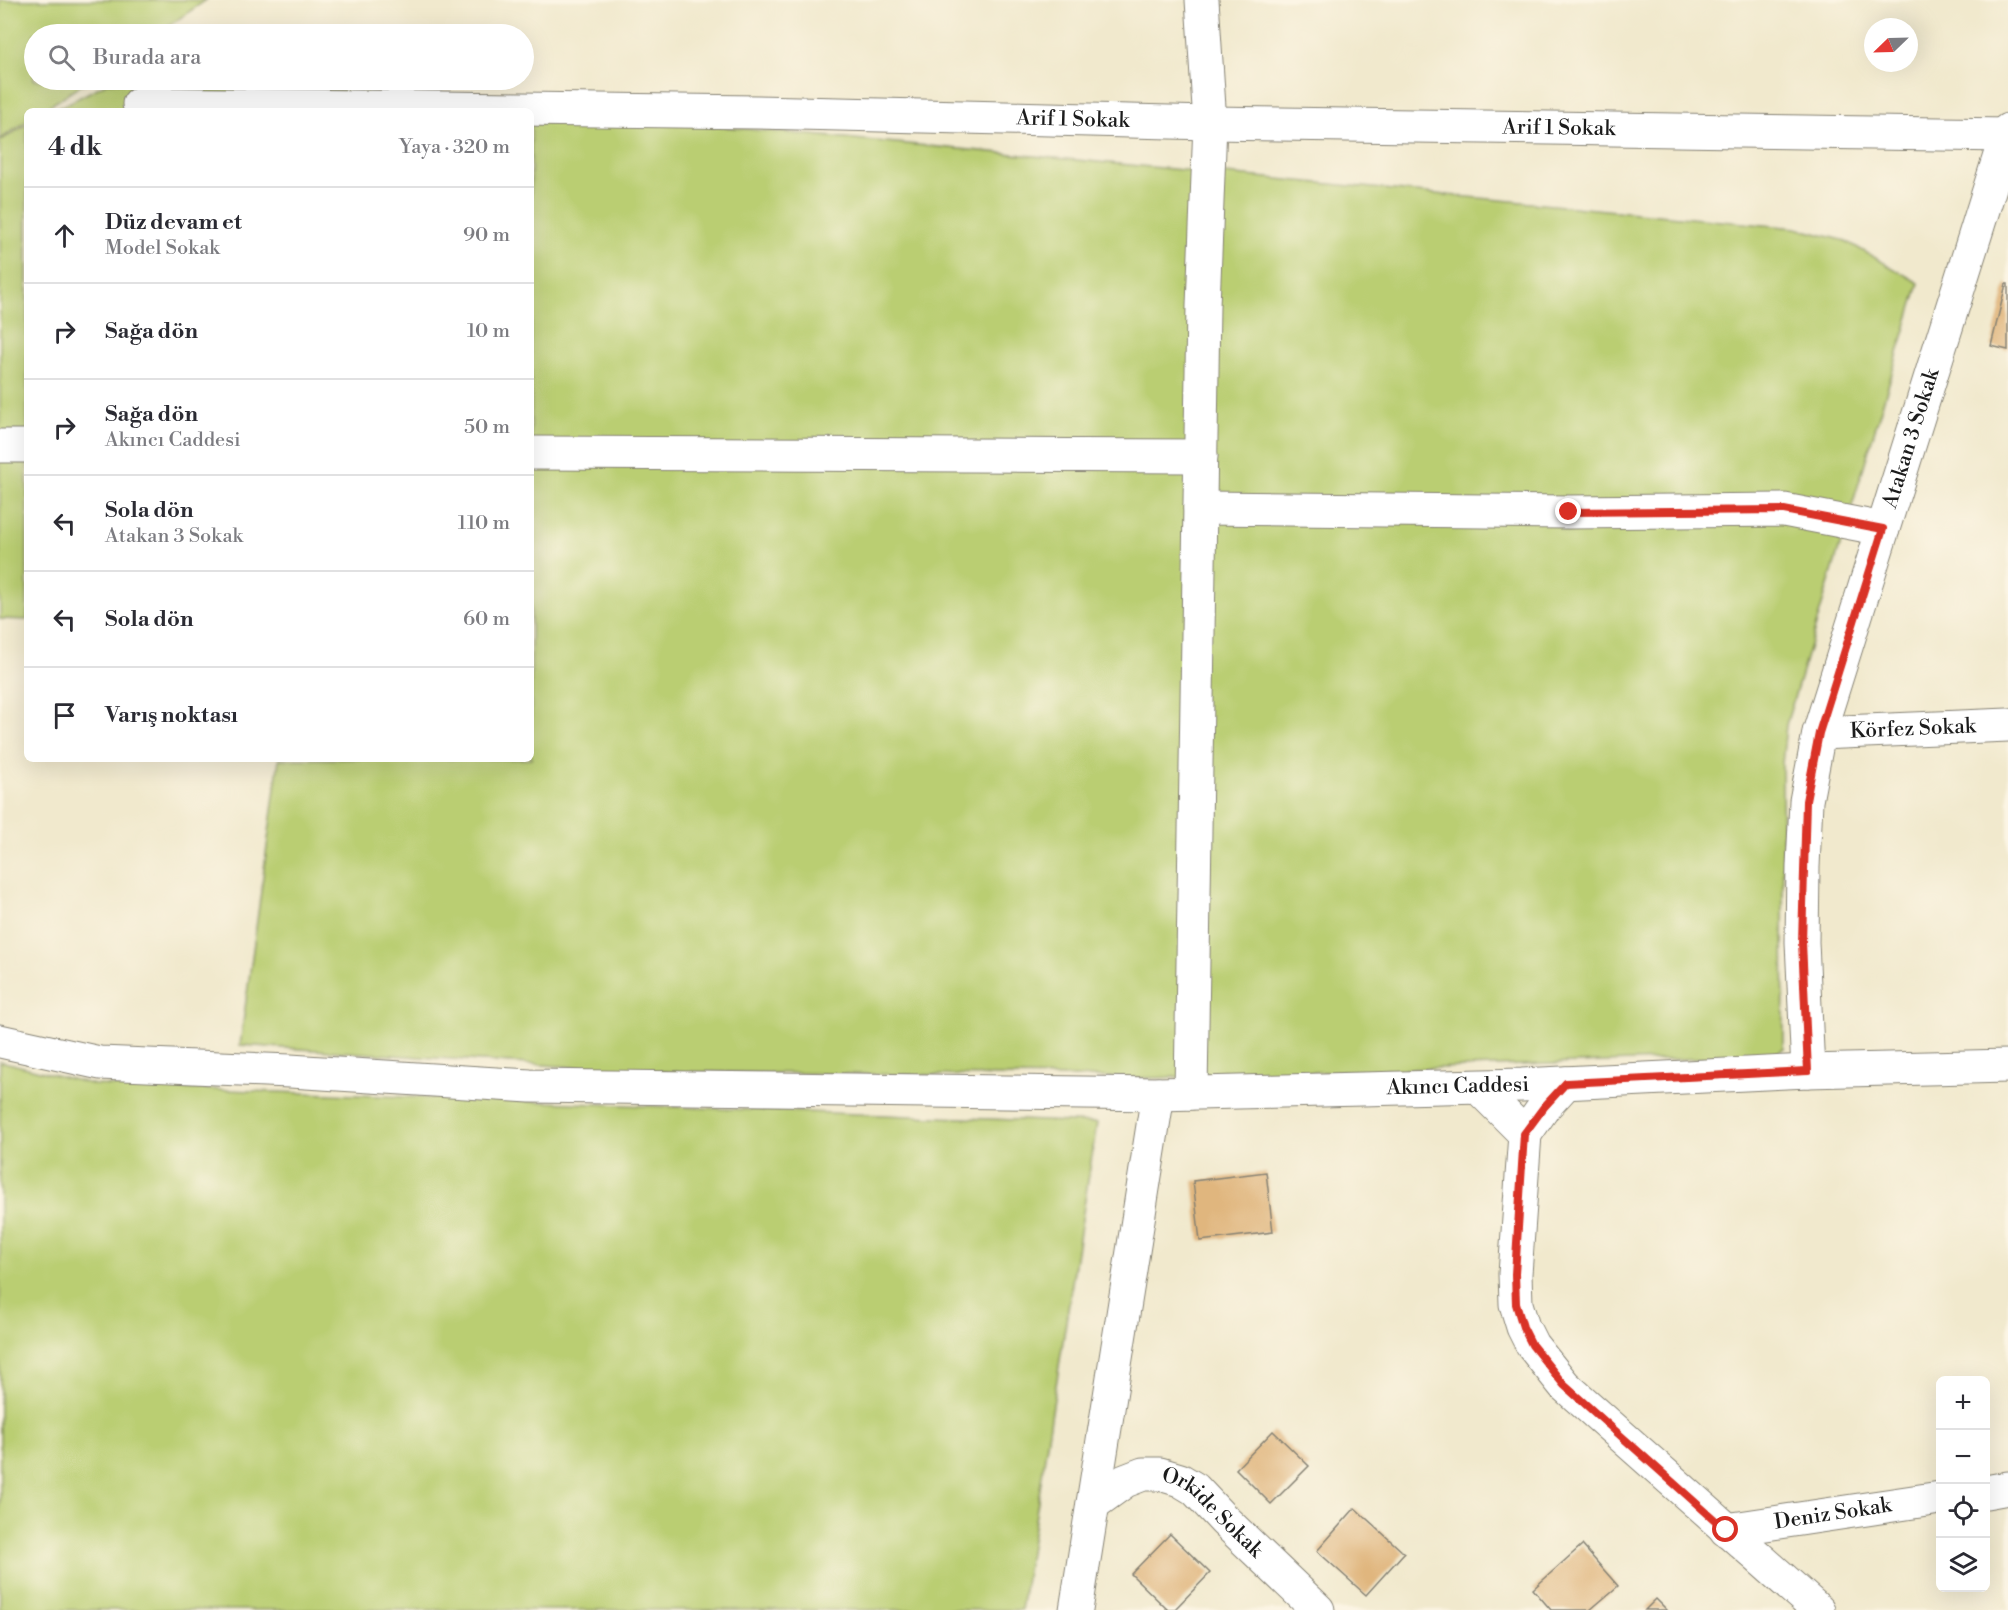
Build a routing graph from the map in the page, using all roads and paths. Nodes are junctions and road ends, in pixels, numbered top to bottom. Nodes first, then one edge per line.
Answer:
1 (1202, 0) edge
2 (139, 104) dead end
3 (448, 108) edge
4 (534, 109) edge
5 (1210, 123) junction
6 (2008, 133) edge
7 (0, 446) edge
8 (24, 446) edge
9 (534, 453) edge
10 (1201, 456) junction
11 (1200, 508) junction
12 (1883, 529) junction
13 (2008, 725) edge
14 (1819, 733) junction
15 (0, 1041) edge
16 (2008, 1066) edge
17 (1808, 1071) junction
18 (1566, 1083) junction
19 (1478, 1087) junction
20 (1191, 1093) junction
21 (1158, 1094) junction
22 (1524, 1134) junction
23 (2008, 1488) edge
24 (1990, 1491) edge
25 (1936, 1499) edge
26 (1093, 1504) junction
27 (1726, 1530) junction
28 (1076, 1610) edge
29 (1318, 1610) edge
30 (1818, 1610) edge

1 - 5 street
2 - 3 street, Arif 1 Sokak
4 - 5 street, Arif 1 Sokak
5 - 6 street, Arif 1 Sokak
5 - 10 street
6 - 12 street, Atakan 3 Sokak
7 - 8 street
9 - 10 street
10 - 11 street
11 - 12 street
11 - 20 street
12 - 14 street, Atakan 3 Sokak
13 - 14 street, Körfez Sokak
14 - 17 street, Atakan 3 Sokak
15 - 21 street, Akıncı Caddesi
16 - 17 street, Akıncı Caddesi
17 - 18 street, Akıncı Caddesi
18 - 19 street, Akıncı Caddesi
18 - 22 street
19 - 20 street, Akıncı Caddesi
19 - 22 street
20 - 21 street, Akıncı Caddesi
21 - 26 street
22 - 27 street
23 - 24 street
25 - 27 street, Deniz Sokak
26 - 28 street
26 - 29 street, Orkide Sokak
27 - 30 street

